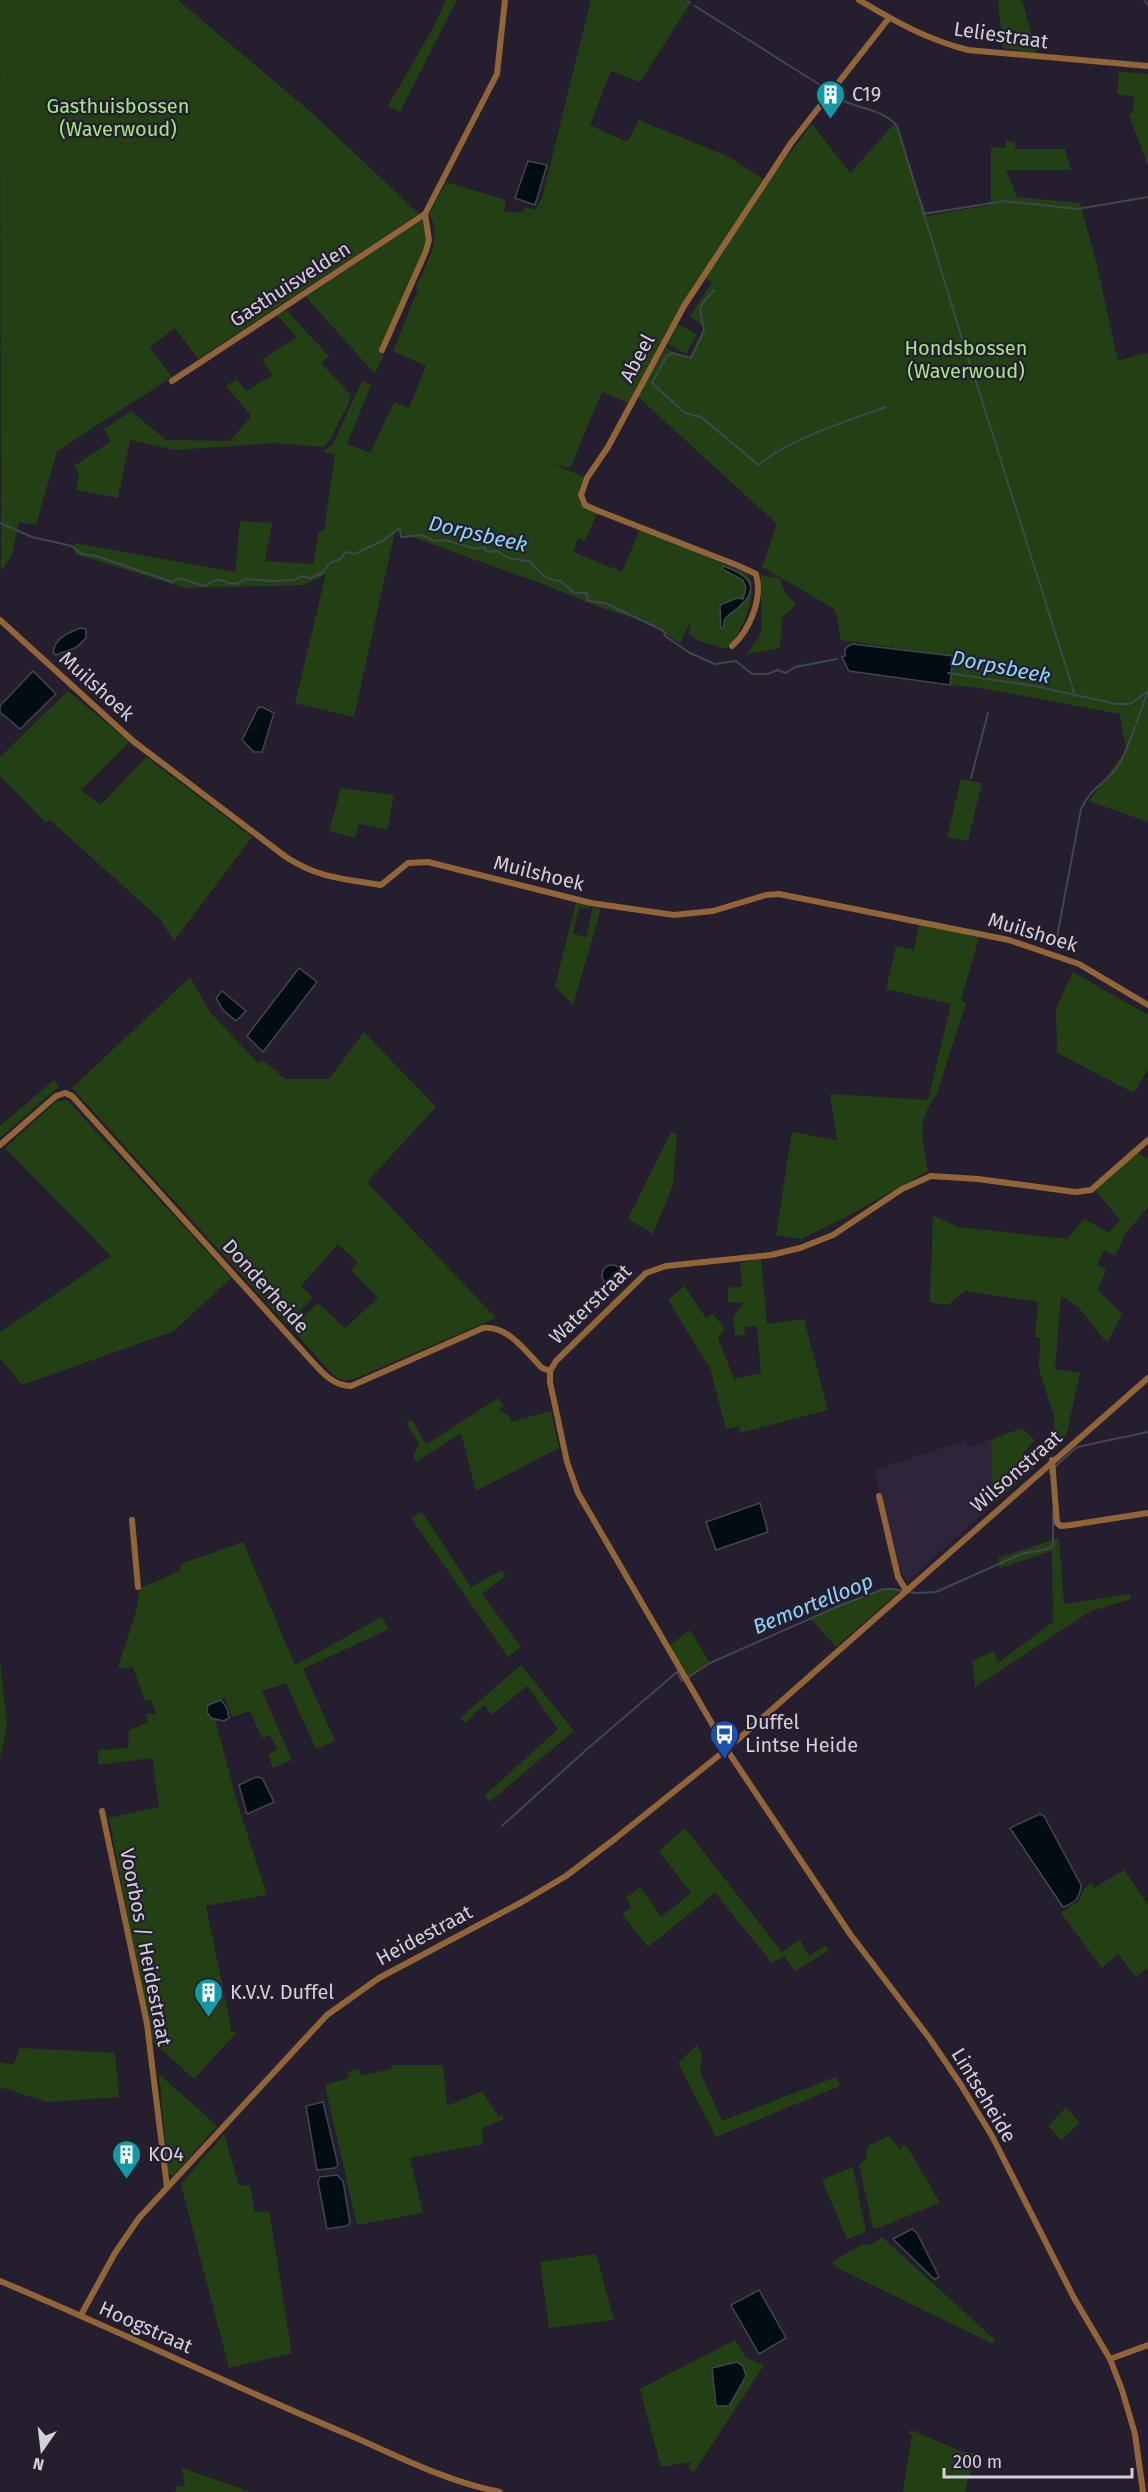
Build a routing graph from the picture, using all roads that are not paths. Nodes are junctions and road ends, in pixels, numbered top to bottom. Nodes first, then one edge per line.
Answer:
1 (505, 0) edge
2 (859, 0) edge
3 (889, 18) junction
4 (1148, 66) edge
5 (425, 214) junction
6 (382, 350) dead end
7 (172, 381) dead end
8 (0, 620) edge
9 (732, 646) dead end
10 (1148, 1005) edge
11 (1148, 1140) edge
12 (0, 1145) edge
13 (550, 1371) junction
14 (1148, 1378) edge
15 (1052, 1460) junction
16 (879, 1496) dead end
17 (1148, 1513) edge
18 (132, 1520) dead end
19 (138, 1587) dead end
20 (906, 1590) junction
21 (727, 1749) junction
22 (102, 1811) dead end
23 (167, 2187) junction
24 (0, 2281) edge
25 (81, 2315) junction
26 (1148, 2345) edge
27 (1110, 2359) junction
28 (478, 2490) edge
29 (500, 2492) edge
30 (1143, 2492) edge

1 - 5 street, Gasthuisvelden
2 - 3 street, Leliestraat
3 - 4 street, Leliestraat
3 - 9 street, Abeel
5 - 6 street
5 - 7 street, Gasthuisvelden
8 - 10 street, Muilshoek
11 - 13 street, Waterstraat
12 - 13 street, Donderheide
13 - 21 street, Waterstraat
14 - 15 street, Wilsonstraat
15 - 17 street
15 - 20 street, Wilsonstraat
16 - 20 street
18 - 19 street
20 - 21 street, Wilsonstraat
21 - 23 street, Heidestraat
21 - 27 street, Lintseheide
22 - 23 street, Voorbos / Heidestraat
23 - 25 street, Heidestraat
24 - 25 street, Hoogstraat
25 - 28 street, Hoogstraat
26 - 27 street
27 - 30 street, Lintseheide
28 - 29 street, Hoogstraat

